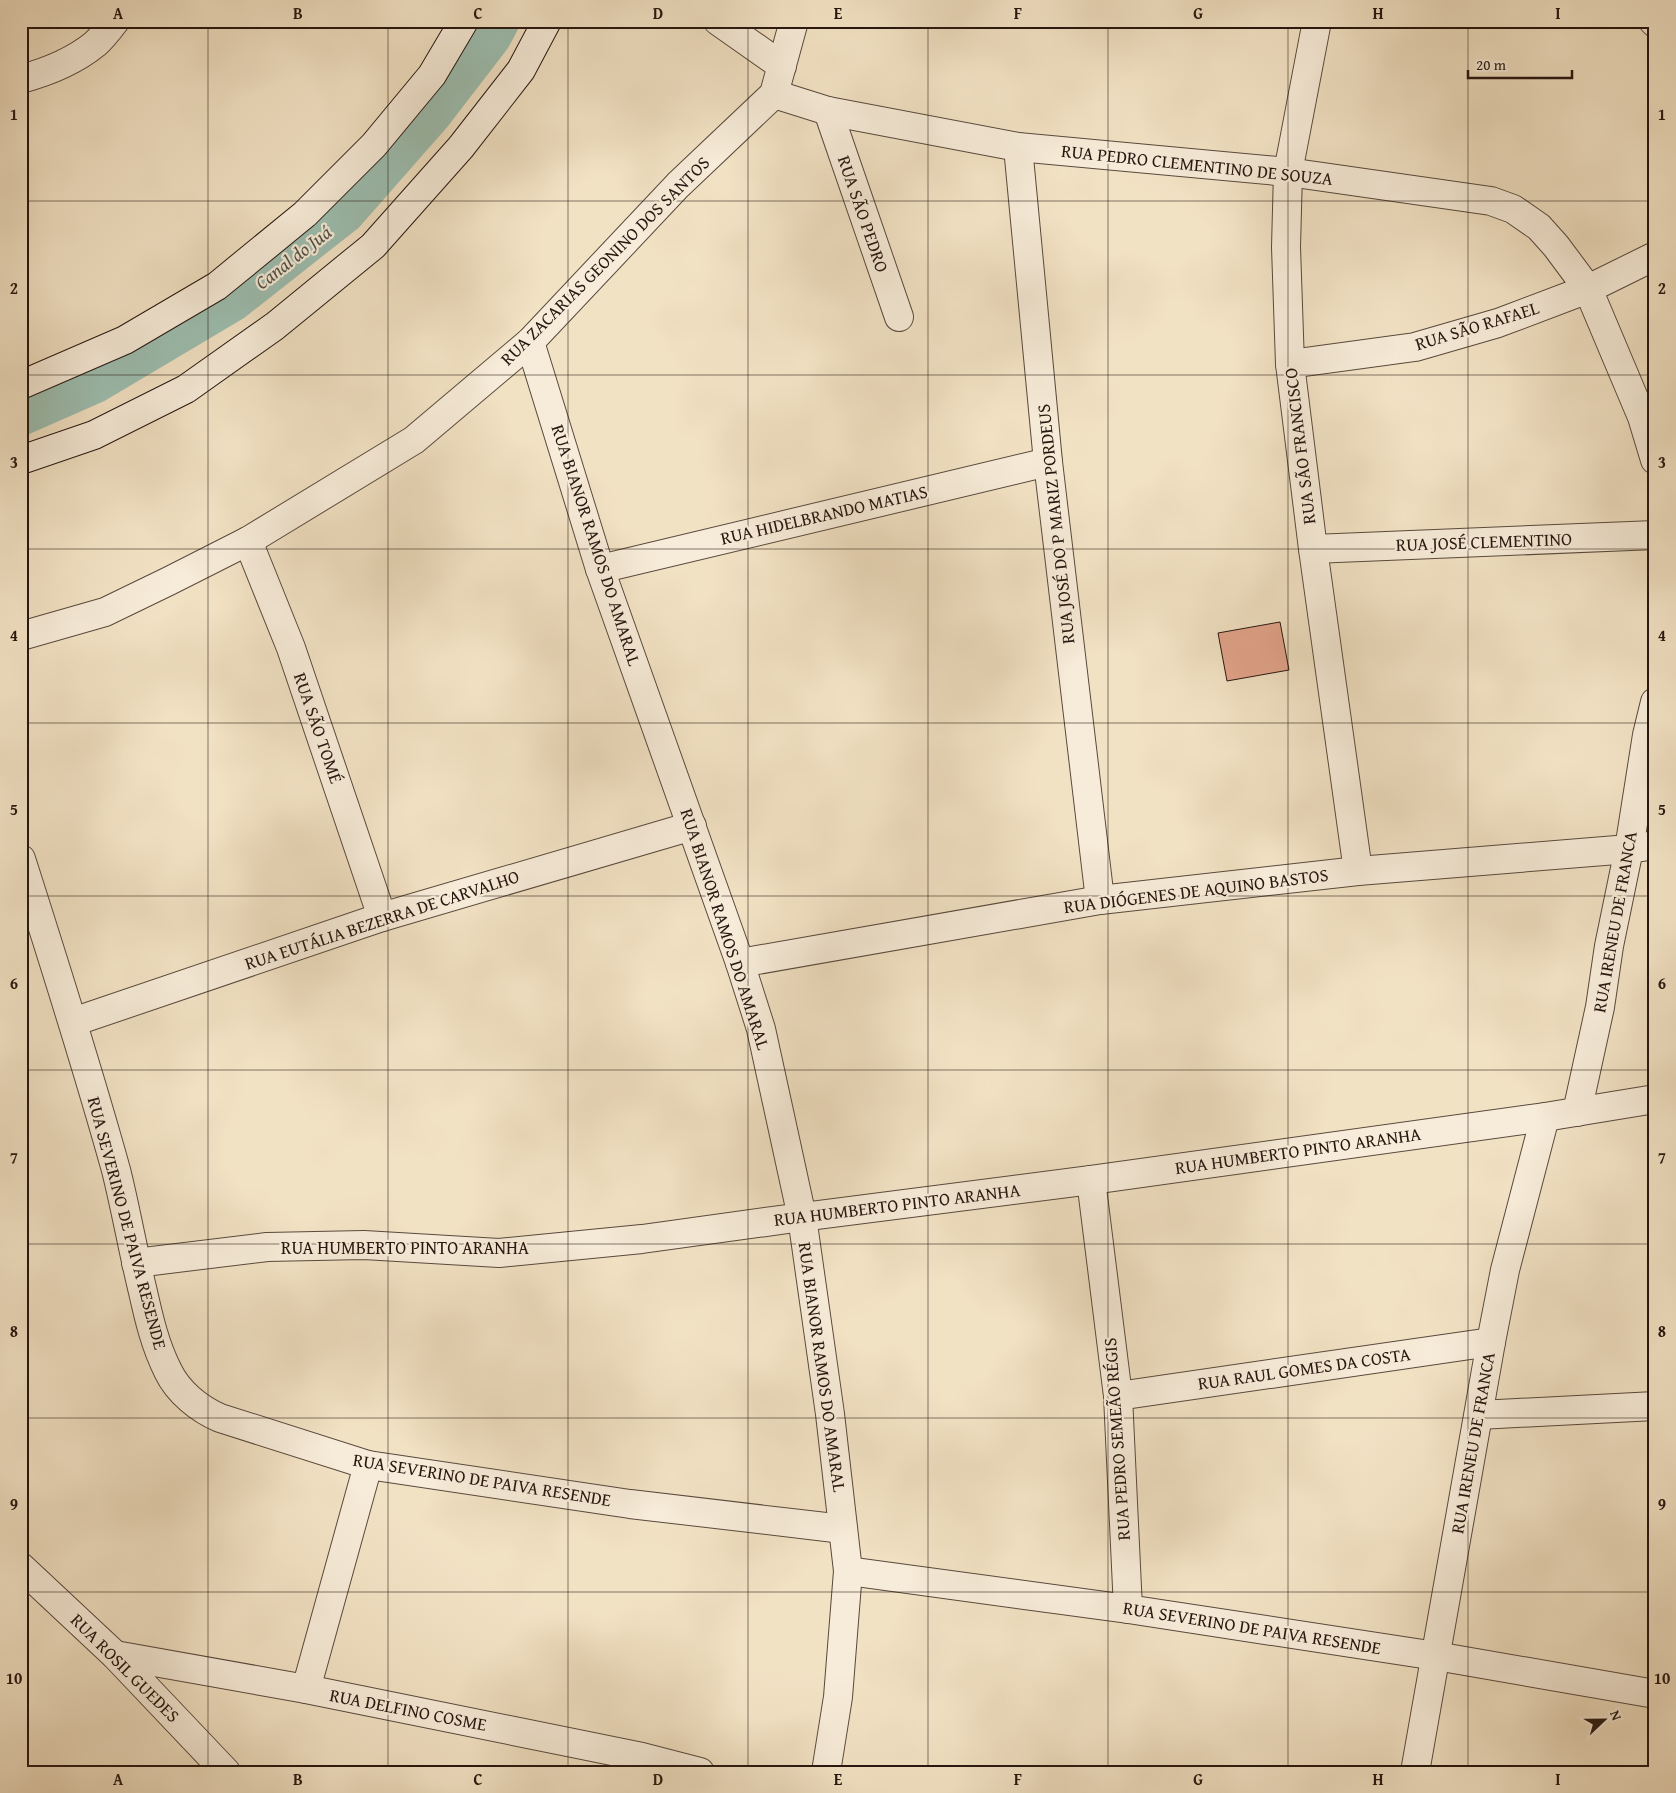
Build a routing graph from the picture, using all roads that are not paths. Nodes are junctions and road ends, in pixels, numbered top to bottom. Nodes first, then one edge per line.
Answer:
1 (115, 21) edge
2 (464, 21) edge
3 (547, 21) edge
4 (718, 21) edge
5 (794, 21) edge
6 (1317, 21) edge
7 (782, 66) junction
8 (21, 79) edge
9 (774, 94) junction
10 (828, 111) junction
11 (1018, 147) junction
12 (1288, 172) junction
13 (1655, 256) edge
14 (1588, 289) junction
15 (898, 317) dead end
16 (530, 342) junction
17 (1290, 364) junction
18 (21, 385) edge
19 (21, 460) edge
20 (1655, 460) edge
21 (1048, 462) junction
22 (1655, 535) edge
23 (248, 541) junction
24 (1312, 548) junction
25 (600, 569) junction
26 (21, 636) edge
27 (1655, 702) edge
28 (692, 826) junction
29 (1642, 847) edge
30 (21, 859) edge
31 (1358, 871) junction
32 (1100, 900) junction
33 (382, 917) junction
34 (740, 963) junction
35 (73, 1022) junction
36 (1655, 1099) edge
37 (1577, 1112) junction
38 (1545, 1117) junction
39 (1090, 1180) junction
40 (802, 1217) junction
41 (136, 1263) junction
42 (1491, 1342) junction
43 (1118, 1396) junction
44 (1655, 1406) edge
45 (1478, 1415) junction
46 (368, 1465) junction
47 (843, 1529) junction
48 (21, 1567) edge
49 (848, 1571) junction
50 (1128, 1609) junction
51 (115, 1655) junction
52 (1436, 1656) junction
53 (306, 1689) junction
54 (1655, 1694) edge
55 (642, 1764) edge
56 (226, 1772) edge
57 (700, 1772) edge
58 (826, 1772) edge
59 (1415, 1772) edge

1 - 8 street
2 - 18 street
3 - 19 street
4 - 7 street
5 - 7 street
6 - 12 street, RUA SÃO FRANCISCO
7 - 9 street
9 - 10 street, RUA PEDRO CLEMENTINO DE SOUZA
9 - 16 street, RUA ZACARIAS GEONINO DOS SANTOS
10 - 11 street, RUA PEDRO CLEMENTINO DE SOUZA
10 - 15 street, RUA SÃO PEDRO
11 - 12 street, RUA PEDRO CLEMENTINO DE SOUZA
11 - 21 street, RUA JOSÉ DO P MARIZ PORDEUS
12 - 14 street, RUA PEDRO CLEMENTINO DE SOUZA
12 - 17 street, RUA SÃO FRANCISCO
13 - 14 street, RUA SÃO RAFAEL
14 - 17 street, RUA SÃO RAFAEL
14 - 20 street
16 - 23 street, RUA ZACARIAS GEONINO DOS SANTOS
16 - 25 street, RUA BIANOR RAMOS DO AMARAL
17 - 24 street, RUA SÃO FRANCISCO
21 - 25 street, RUA HIDELBRANDO MATIAS
21 - 32 street, RUA JOSÉ DO P MARIZ PORDEUS
22 - 24 street, RUA JOSÉ CLEMENTINO
23 - 26 street, RUA ZACARIAS GEONINO DOS SANTOS
23 - 33 street, RUA SÃO TOMÉ
24 - 31 street, RUA SÃO FRANCISCO
25 - 28 street, RUA BIANOR RAMOS DO AMARAL
27 - 29 street, RUA IRENEU DE FRANCA
28 - 33 street, RUA EUTÁLIA BEZERRA DE CARVALHO
28 - 34 street, RUA BIANOR RAMOS DO AMARAL
29 - 31 street, RUA DIÓGENES DE AQUINO BASTOS
29 - 37 street, RUA IRENEU DE FRANCA
30 - 35 street, RUA SEVERINO DE PAIVA RESENDE
31 - 32 street, RUA DIÓGENES DE AQUINO BASTOS
32 - 34 street, RUA DIÓGENES DE AQUINO BASTOS
33 - 35 street, RUA EUTÁLIA BEZERRA DE CARVALHO
34 - 40 street, RUA BIANOR RAMOS DO AMARAL
35 - 41 street, RUA SEVERINO DE PAIVA RESENDE
36 - 37 street, RUA HUMBERTO PINTO ARANHA
37 - 38 street, RUA HUMBERTO PINTO ARANHA
38 - 39 street, RUA HUMBERTO PINTO ARANHA
38 - 42 street, RUA IRENEU DE FRANCA
39 - 40 street, RUA HUMBERTO PINTO ARANHA
39 - 43 street, RUA PEDRO SEMEÃO RÉGIS
40 - 41 street, RUA HUMBERTO PINTO ARANHA
40 - 47 street, RUA BIANOR RAMOS DO AMARAL
41 - 46 street, RUA SEVERINO DE PAIVA RESENDE
42 - 43 street, RUA RAUL GOMES DA COSTA
42 - 45 street, RUA IRENEU DE FRANCA
43 - 50 street, RUA PEDRO SEMEÃO RÉGIS
44 - 45 street
45 - 52 street, RUA IRENEU DE FRANCA
46 - 47 street, RUA SEVERINO DE PAIVA RESENDE
46 - 53 street
47 - 49 street, RUA BIANOR RAMOS DO AMARAL
48 - 51 street, RUA ROSIL GUEDES
49 - 50 street, RUA SEVERINO DE PAIVA RESENDE
49 - 58 street, RUA BIANOR RAMOS DO AMARAL
50 - 52 street, RUA SEVERINO DE PAIVA RESENDE
51 - 53 street, RUA DELFINO COSME
51 - 56 street, RUA ROSIL GUEDES
52 - 54 street, RUA SEVERINO DE PAIVA RESENDE
52 - 59 street, RUA IRENEU DE FRANCA
53 - 55 street, RUA DELFINO COSME
55 - 57 street, RUA DELFINO COSME

